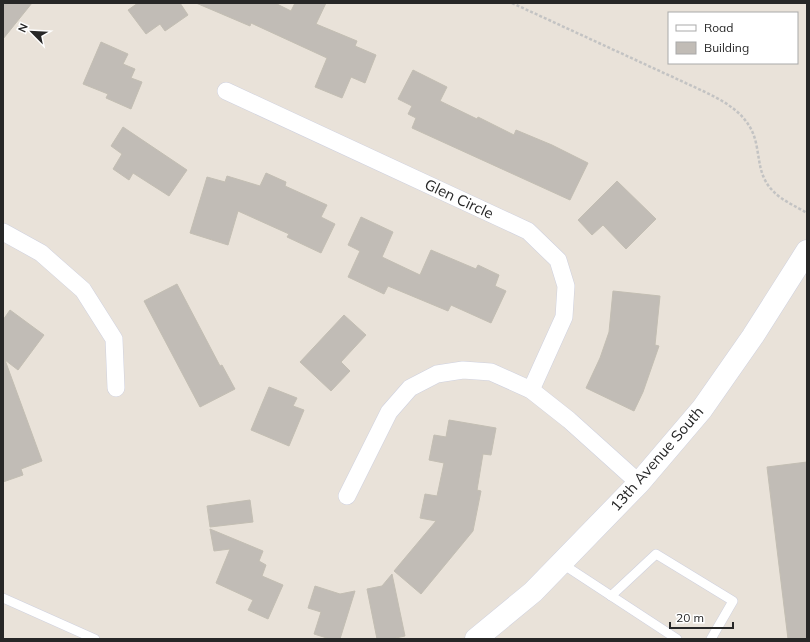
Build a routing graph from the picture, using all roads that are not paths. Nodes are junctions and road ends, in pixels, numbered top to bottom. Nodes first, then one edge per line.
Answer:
1 (226, 91) dead end
2 (3, 232) edge
3 (807, 252) edge
4 (116, 388) dead end
5 (531, 390) junction
6 (640, 483) junction
7 (347, 496) dead end
8 (561, 563) junction
9 (611, 596) junction
10 (3, 598) edge
11 (95, 639) edge
12 (476, 639) edge
13 (677, 639) edge
14 (711, 639) edge

1 - 5 street, Glen Circle
2 - 4 street
3 - 6 street, 13th Avenue South
5 - 6 street
5 - 7 street
6 - 8 street, 13th Avenue South
8 - 9 lane
8 - 12 street, 13th Avenue South
9 - 13 lane
9 - 14 lane
10 - 11 lane

